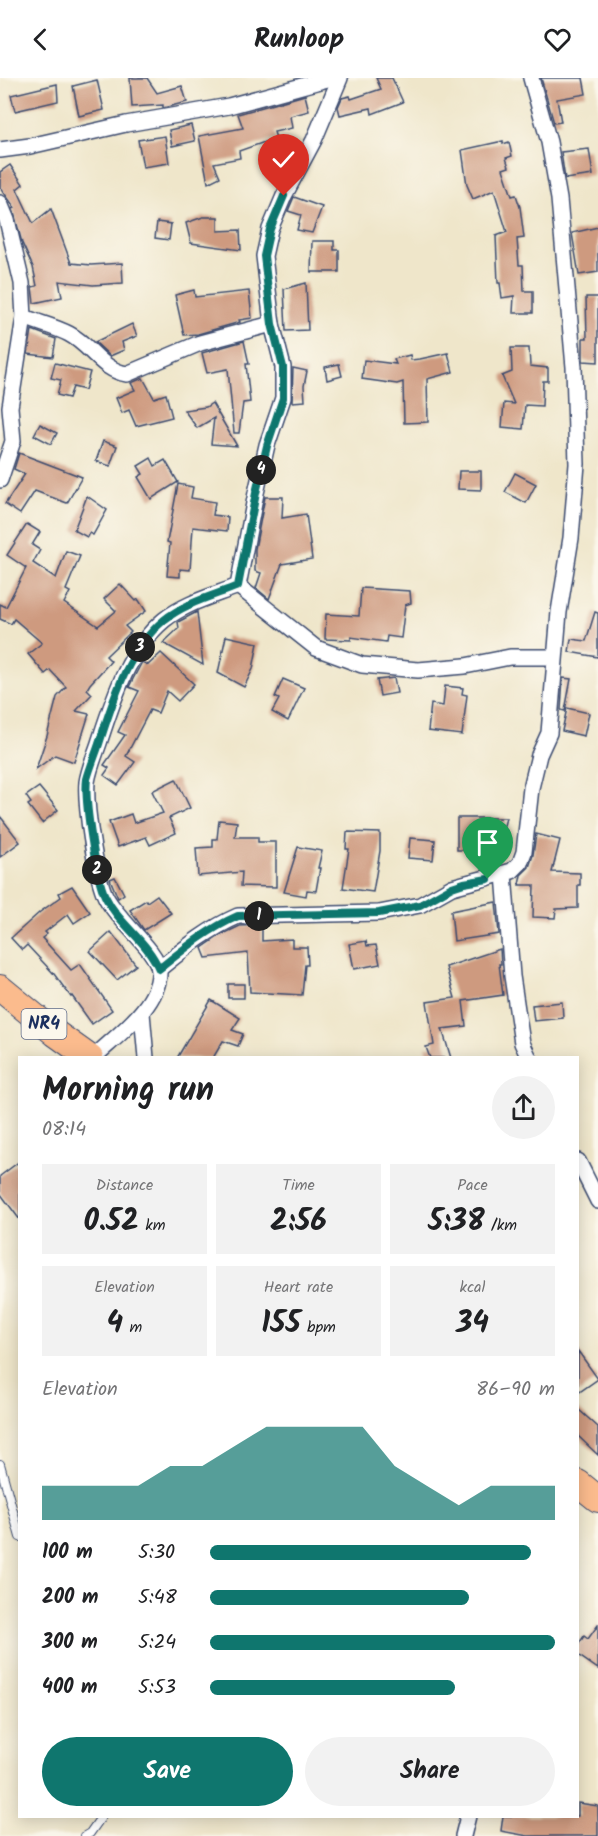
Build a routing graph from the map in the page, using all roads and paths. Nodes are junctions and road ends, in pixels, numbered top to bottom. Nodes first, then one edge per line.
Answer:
1 (331, 78) edge
2 (340, 78) edge
3 (531, 78) edge
4 (0, 150) edge
5 (0, 203) edge
6 (24, 317) junction
7 (272, 324) junction
8 (0, 480) edge
9 (238, 586) junction
10 (554, 657) junction
11 (504, 874) junction
12 (159, 969) junction
13 (0, 988) edge
14 (142, 1013) junction
15 (88, 1056) edge
16 (93, 1056) edge
17 (146, 1056) edge
18 (528, 1056) edge
19 (579, 1163) edge
20 (598, 1201) edge
21 (0, 1464) edge
22 (579, 1484) edge
23 (598, 1499) edge
24 (18, 1530) edge
25 (101, 1818) edge
26 (468, 1818) edge
27 (85, 1836) edge
28 (463, 1836) edge

1 - 4 street
2 - 7 street
3 - 10 street
5 - 6 street
6 - 7 street
6 - 8 street
7 - 9 street
9 - 10 street
9 - 12 street
10 - 11 street
11 - 12 street
11 - 18 street
12 - 14 street
13 - 15 highway, NR4
14 - 16 street
14 - 17 street
19 - 20 street
21 - 24 lane
22 - 23 highway
25 - 27 lane
26 - 28 street

